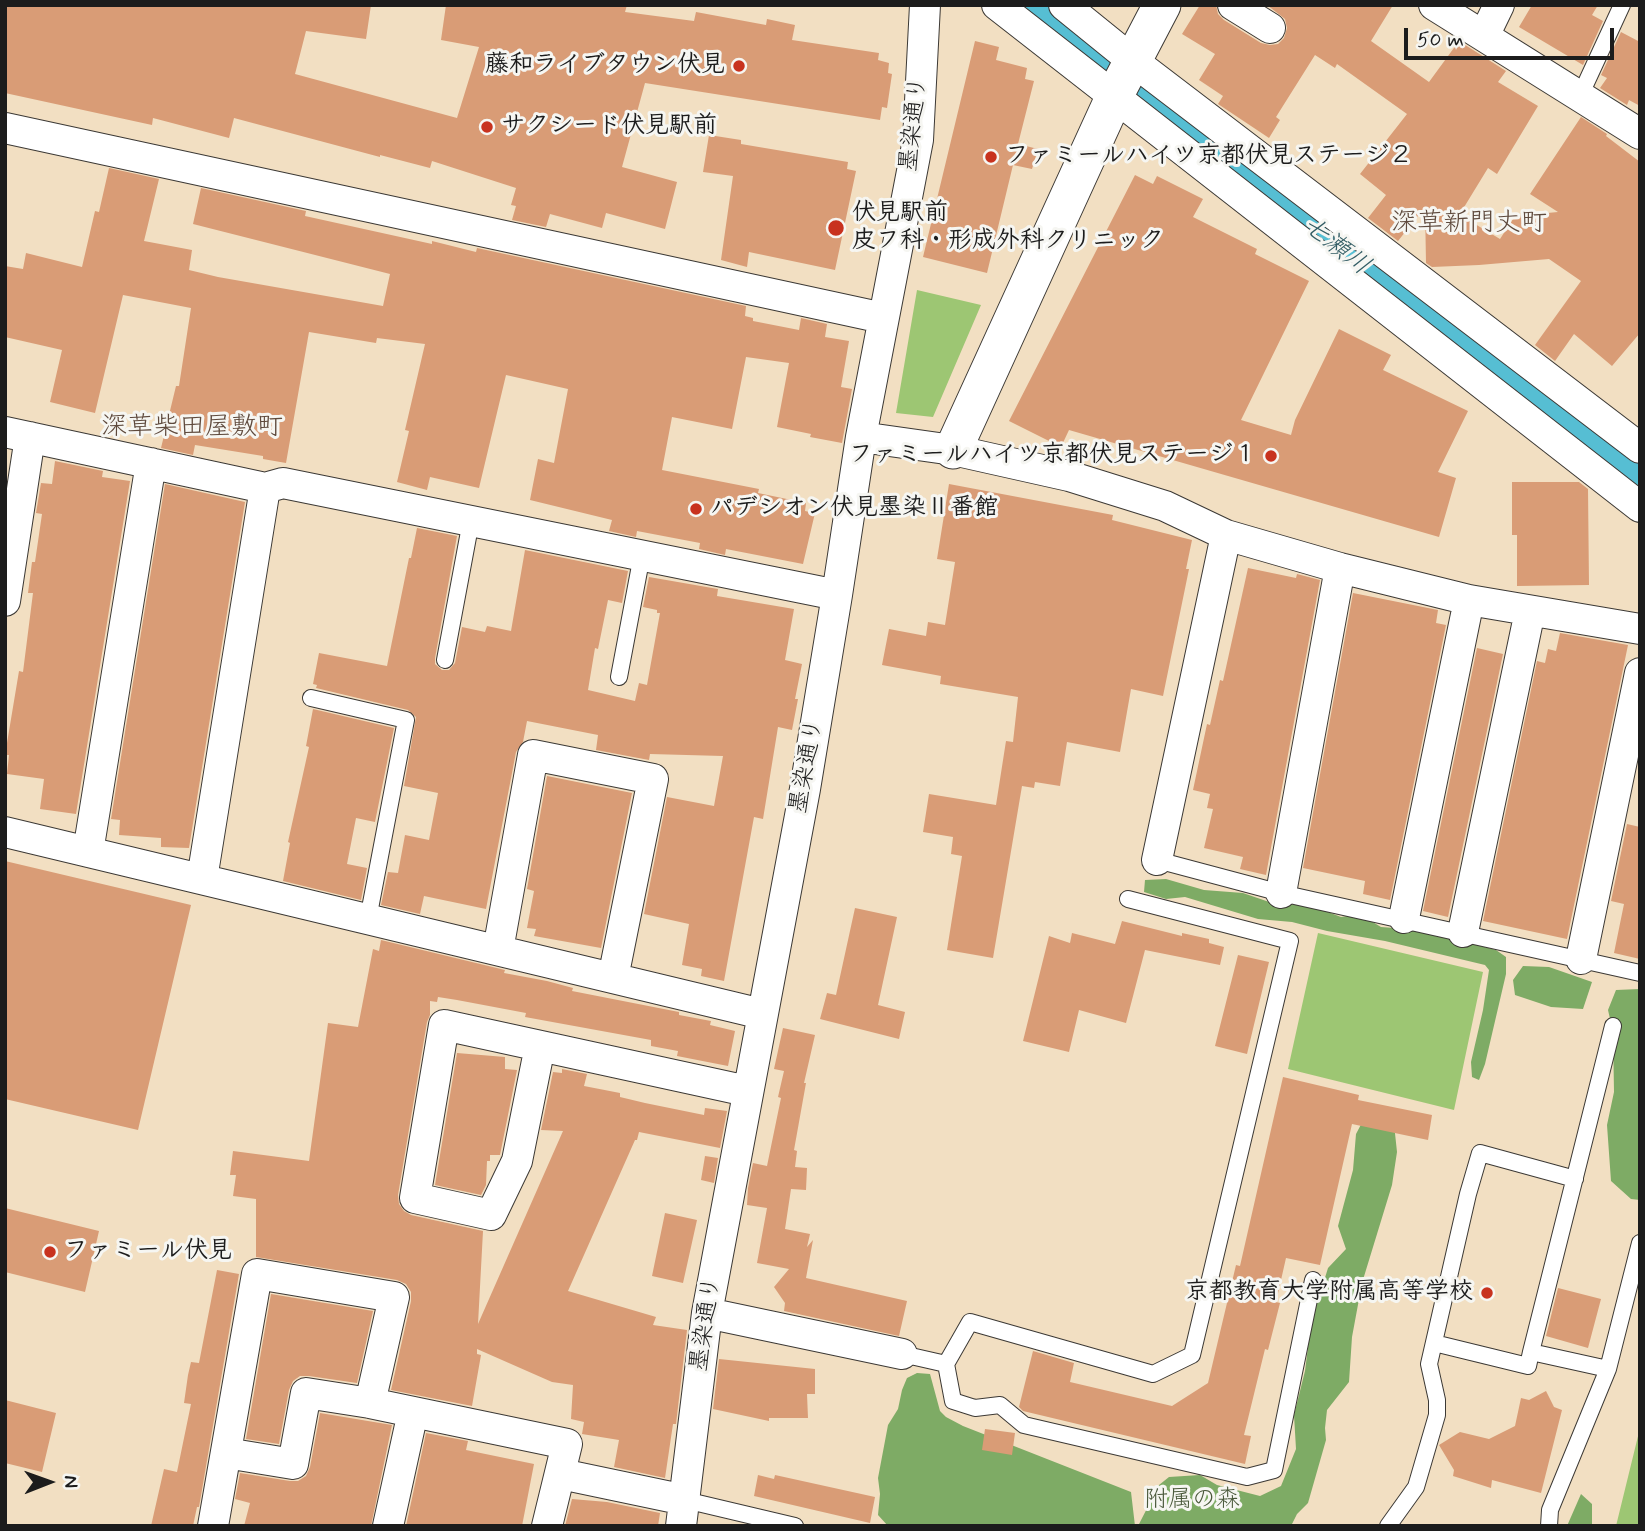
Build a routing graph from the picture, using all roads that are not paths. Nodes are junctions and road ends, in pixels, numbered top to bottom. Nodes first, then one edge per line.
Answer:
1 (925, 5) edge
2 (997, 5) edge
3 (1064, 5) edge
4 (1162, 5) edge
5 (1233, 5) edge
6 (1434, 5) edge
7 (1499, 5) edge
8 (1622, 5) edge
9 (1270, 28) dead end
10 (1484, 36) junction
11 (1123, 79) junction
12 (1580, 96) junction
13 (5, 128) edge
14 (1640, 134) edge
15 (883, 318) junction
16 (17, 434) edge
17 (861, 437) junction
18 (1640, 448) edge
19 (954, 450) junction
20 (151, 463) junction
21 (265, 488) junction
22 (1640, 508) edge
23 (471, 521) junction
24 (1226, 535) junction
25 (642, 555) junction
26 (1340, 568) junction
27 (837, 595) junction
28 (1469, 600) junction
29 (5, 601) edge
30 (1530, 611) junction
31 (1640, 629) edge
32 (445, 660) dead end
33 (1640, 673) edge
34 (619, 677) dead end
35 (311, 698) dead end
36 (5, 832) edge
37 (88, 852) junction
38 (1157, 860) joint
39 (202, 879) junction
40 (1281, 893) junction
41 (1128, 899) dead end
42 (1404, 918) junction
43 (368, 919) junction
44 (1463, 932) junction
45 (498, 950) junction
46 (1581, 959) junction
47 (1640, 973) edge
48 (613, 978) junction
49 (762, 1014) junction
50 (1613, 1026) dead end
51 (540, 1046) junction
52 (747, 1091) junction
53 (1575, 1179) junction
54 (1640, 1243) edge
55 (1313, 1280) dead end
56 (707, 1313) junction
57 (1434, 1343) junction
58 (1531, 1352) junction
59 (902, 1354) joint
60 (946, 1364) junction
61 (1608, 1369) junction
62 (370, 1403) junction
63 (413, 1412) junction
64 (226, 1453) junction
65 (561, 1474) junction
66 (683, 1513) edge
67 (213, 1526) edge
68 (388, 1526) edge
69 (547, 1526) edge
70 (794, 1526) edge
71 (1388, 1526) edge
72 (1549, 1526) edge

1 - 15 street, 墨染通り
2 - 11 street
3 - 11 street
4 - 11 street
5 - 9 street
6 - 10 street
7 - 10 street
8 - 12 lane
10 - 12 street
11 - 18 street
11 - 19 street
11 - 22 street
12 - 14 street
13 - 15 street
15 - 17 street, 墨染通り
16 - 20 street
16 - 29 street
17 - 19 street
17 - 27 street, 墨染通り
19 - 24 street
20 - 21 street
20 - 37 street
21 - 23 street
21 - 39 street
23 - 25 street
23 - 32 lane
24 - 26 street
24 - 38 street
25 - 27 street
25 - 34 lane
26 - 28 street
26 - 40 street
27 - 49 street, 墨染通り
28 - 30 street
28 - 42 street
30 - 31 street
30 - 44 street
33 - 46 street
35 - 43 lane
36 - 37 street
37 - 39 street
38 - 40 lane
39 - 43 street
40 - 42 lane
41 - 60 lane
42 - 44 lane
43 - 45 street
44 - 46 lane
45 - 48 street
45 - 48 street
46 - 47 lane
48 - 49 street
49 - 52 street, 墨染通り
50 - 53 lane
51 - 51 street
51 - 52 street
52 - 56 street, 墨染通り
53 - 57 lane
53 - 58 lane
54 - 61 lane
55 - 60 lane
56 - 59 street
56 - 66 street, 墨染通り
57 - 58 lane
57 - 71 lane
58 - 61 lane
59 - 60 lane
61 - 72 lane
62 - 63 street
62 - 64 street
62 - 64 street
63 - 65 street
63 - 68 street
64 - 67 street
65 - 66 street
65 - 69 street
66 - 70 lane

